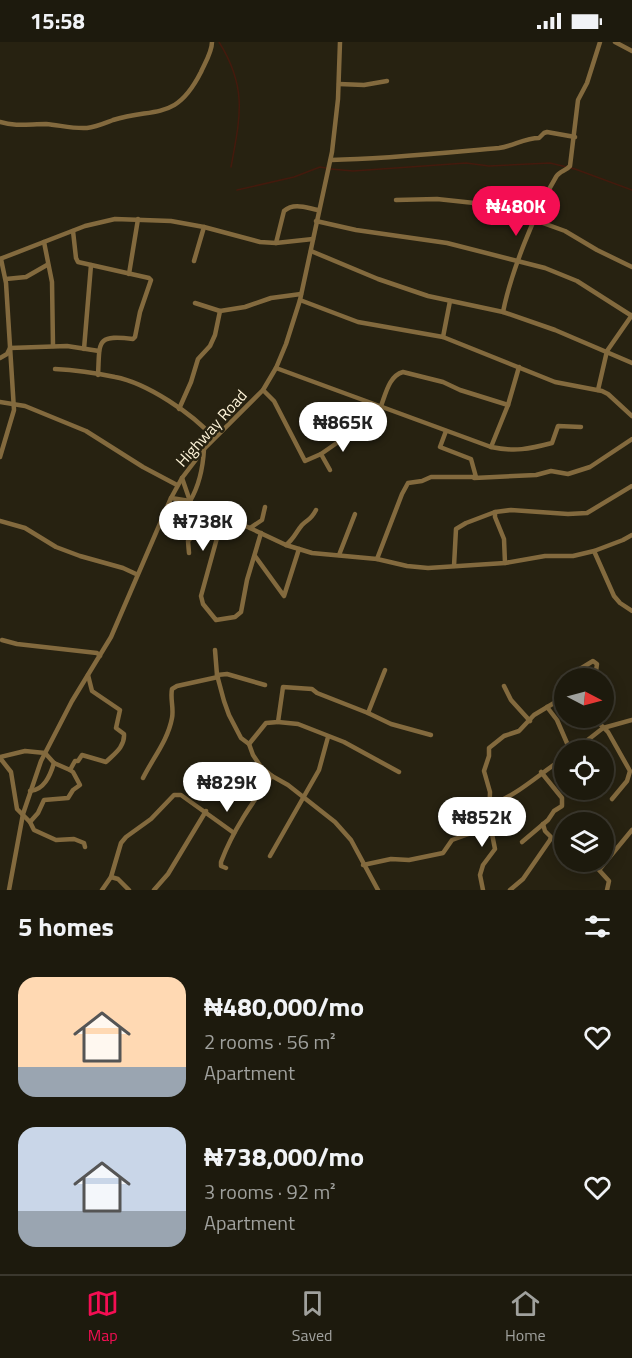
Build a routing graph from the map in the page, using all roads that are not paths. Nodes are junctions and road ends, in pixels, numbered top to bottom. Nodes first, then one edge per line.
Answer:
1 (212, 42) edge
2 (340, 42) edge
3 (600, 42) edge
4 (615, 42) edge
5 (632, 51) edge
6 (387, 81) dead end
7 (339, 84) junction
8 (0, 122) edge
9 (575, 137) junction
10 (330, 161) junction
11 (396, 200) dead end
12 (318, 210) junction
13 (138, 219) junction
14 (534, 220) junction
15 (316, 221) junction
16 (204, 227) junction
17 (73, 231) junction
18 (313, 239) junction
19 (44, 242) junction
20 (276, 243) junction
21 (311, 251) junction
22 (0, 259) edge
23 (194, 261) dead end
24 (518, 262) junction
25 (47, 265) junction
26 (90, 265) junction
27 (632, 267) edge
28 (129, 274) junction
29 (6, 279) junction
30 (301, 294) junction
31 (300, 300) junction
32 (450, 302) junction
33 (195, 303) dead end
34 (220, 311) junction
35 (503, 312) junction
36 (632, 316) edge
37 (0, 336) edge
38 (9, 336) junction
39 (443, 337) junction
40 (52, 346) junction
41 (10, 348) junction
42 (84, 349) junction
43 (99, 351) junction
44 (607, 351) junction
45 (0, 358) edge
46 (632, 363) edge
47 (519, 367) junction
48 (276, 368) junction
49 (55, 369) dead end
50 (98, 375) junction
51 (263, 390) junction
52 (598, 390) junction
53 (0, 402) edge
54 (14, 404) junction
55 (508, 405) junction
56 (381, 406) junction
57 (179, 409) junction
58 (632, 416) edge
59 (580, 427) dead end
60 (446, 431) junction
61 (351, 433) dead end
62 (214, 438) junction
63 (632, 439) edge
64 (491, 447) junction
65 (204, 449) junction
66 (321, 454) junction
67 (0, 457) edge
68 (330, 470) dead end
69 (182, 478) junction
70 (429, 478) junction
71 (177, 485) junction
72 (632, 486) edge
73 (171, 498) junction
74 (190, 501) junction
75 (265, 507) dead end
76 (316, 510) dead end
77 (495, 512) junction
78 (355, 514) dead end
79 (225, 519) junction
80 (0, 521) edge
81 (250, 528) junction
82 (261, 534) junction
83 (632, 535) edge
84 (286, 545) junction
85 (298, 549) junction
86 (594, 551) junction
87 (189, 553) dead end
88 (339, 555) junction
89 (254, 556) junction
90 (377, 559) junction
91 (505, 564) junction
92 (454, 566) junction
93 (136, 574) junction
94 (632, 611) edge
95 (2, 640) dead end
96 (215, 650) dead end
97 (100, 656) junction
98 (582, 668) edge
99 (596, 668) edge
100 (385, 670) dead end
101 (88, 675) junction
102 (218, 676) junction
103 (265, 685) dead end
104 (504, 686) dead end
105 (554, 703) edge
106 (547, 707) junction
107 (368, 713) junction
108 (632, 720) edge
109 (530, 721) junction
110 (278, 722) junction
111 (614, 725) edge
112 (603, 728) joint
113 (431, 735) dead end
114 (328, 737) junction
115 (566, 740) edge
116 (588, 740) edge
117 (613, 740) edge
118 (614, 743) edge
119 (249, 744) junction
120 (45, 753) junction
121 (0, 757) edge
122 (54, 763) junction
123 (554, 764) edge
124 (70, 770) junction
125 (209, 770) dead end
126 (399, 772) dead end
127 (541, 772) junction
128 (272, 776) junction
129 (142, 778) dead end
130 (32, 791) junction
131 (614, 797) edge
132 (256, 798) junction
133 (304, 798) junction
134 (44, 800) junction
135 (491, 804) junction
136 (206, 811) junction
137 (23, 814) junction
138 (489, 819) junction
139 (30, 822) junction
140 (543, 824) junction
141 (234, 833) junction
142 (631, 835) edge
143 (522, 842) dead end
144 (85, 847) dead end
145 (270, 856) dead end
146 (363, 865) junction
147 (226, 868) dead end
148 (111, 877) junction
149 (9, 890) edge
150 (102, 890) edge
151 (129, 890) edge
152 (155, 890) edge
153 (378, 890) edge
154 (483, 890) edge
155 (510, 890) edge
156 (607, 890) edge

1 - 8 street
2 - 7 street, Highway Road
3 - 9 street
4 - 5 street
6 - 7 street
7 - 10 street, Highway Road
9 - 10 street
9 - 14 street
10 - 12 street, Highway Road
11 - 14 street
12 - 15 street, Highway Road
12 - 20 street
13 - 16 street
13 - 17 street
13 - 28 street
14 - 24 street
14 - 27 street
15 - 18 street, Highway Road
15 - 24 street
16 - 20 street
16 - 23 street
17 - 19 street
17 - 26 street
18 - 20 street
18 - 21 street, Highway Road
19 - 22 street
19 - 25 street
21 - 30 street, Highway Road
21 - 32 street
22 - 29 street
24 - 35 street
24 - 36 street
25 - 29 street
25 - 40 street
26 - 28 street
26 - 42 street
28 - 43 street
29 - 38 street
30 - 31 street, Highway Road
30 - 34 street
31 - 39 street
31 - 48 street, Highway Road
32 - 35 street
32 - 39 street
33 - 34 street
34 - 57 street
35 - 44 street
36 - 44 street
37 - 38 street
38 - 41 street
39 - 47 street
40 - 41 street
40 - 42 street
41 - 45 street
41 - 54 street
42 - 43 street
43 - 50 street
44 - 46 street
44 - 52 street
47 - 52 street
47 - 55 street
48 - 51 street, Highway Road
48 - 56 street
49 - 50 street
50 - 57 street
51 - 62 street, Highway Road
51 - 66 street
52 - 58 street
53 - 54 street
54 - 67 street
54 - 71 street
55 - 56 street
55 - 64 street
56 - 60 street
57 - 62 street
59 - 64 street
60 - 64 street
60 - 70 street
61 - 66 street
62 - 65 street, Highway Road
63 - 70 street
65 - 69 street, Highway Road
65 - 74 street
66 - 68 street
69 - 71 street, Highway Road
69 - 74 street
70 - 90 street
71 - 73 street, Highway Road
72 - 77 street
73 - 74 street
73 - 93 street, Highway Road
74 - 79 street
74 - 87 street
75 - 81 street
76 - 84 street
77 - 91 street
77 - 92 street
78 - 88 street
79 - 81 street
79 - 89 street
80 - 93 street
81 - 82 street
82 - 84 street
82 - 89 street
83 - 86 street
84 - 85 street
85 - 88 street
85 - 89 street
86 - 91 street
86 - 94 street
88 - 90 street
90 - 92 street
91 - 92 street
93 - 97 street, Highway Road
95 - 97 street
96 - 102 street
97 - 101 street, Highway Road
98 - 99 street
100 - 107 street
101 - 120 street, Highway Road
101 - 124 street
102 - 103 street
102 - 119 street
102 - 129 street
104 - 109 street
105 - 106 street
106 - 109 street
106 - 115 street
107 - 110 street
107 - 113 street
108 - 111 street
109 - 135 street
110 - 114 street
110 - 119 street
112 - 116 street
112 - 117 street
114 - 126 street
114 - 133 street
118 - 131 street
119 - 128 street
120 - 121 street
120 - 122 street
120 - 130 street, Highway Road
121 - 137 street
122 - 124 street
122 - 130 street
123 - 127 street
124 - 134 street
125 - 132 street
127 - 135 street
127 - 140 street
128 - 132 street
128 - 133 street
130 - 134 street
130 - 137 street, Highway Road
132 - 141 street
133 - 145 street
133 - 146 street
134 - 139 street
135 - 138 street
136 - 141 street
136 - 148 street
136 - 152 street
137 - 139 street
137 - 149 street, Highway Road
138 - 146 street
138 - 154 street
139 - 144 street
140 - 143 street
140 - 155 street
141 - 147 street
142 - 156 street
146 - 153 street
148 - 150 street
148 - 151 street

